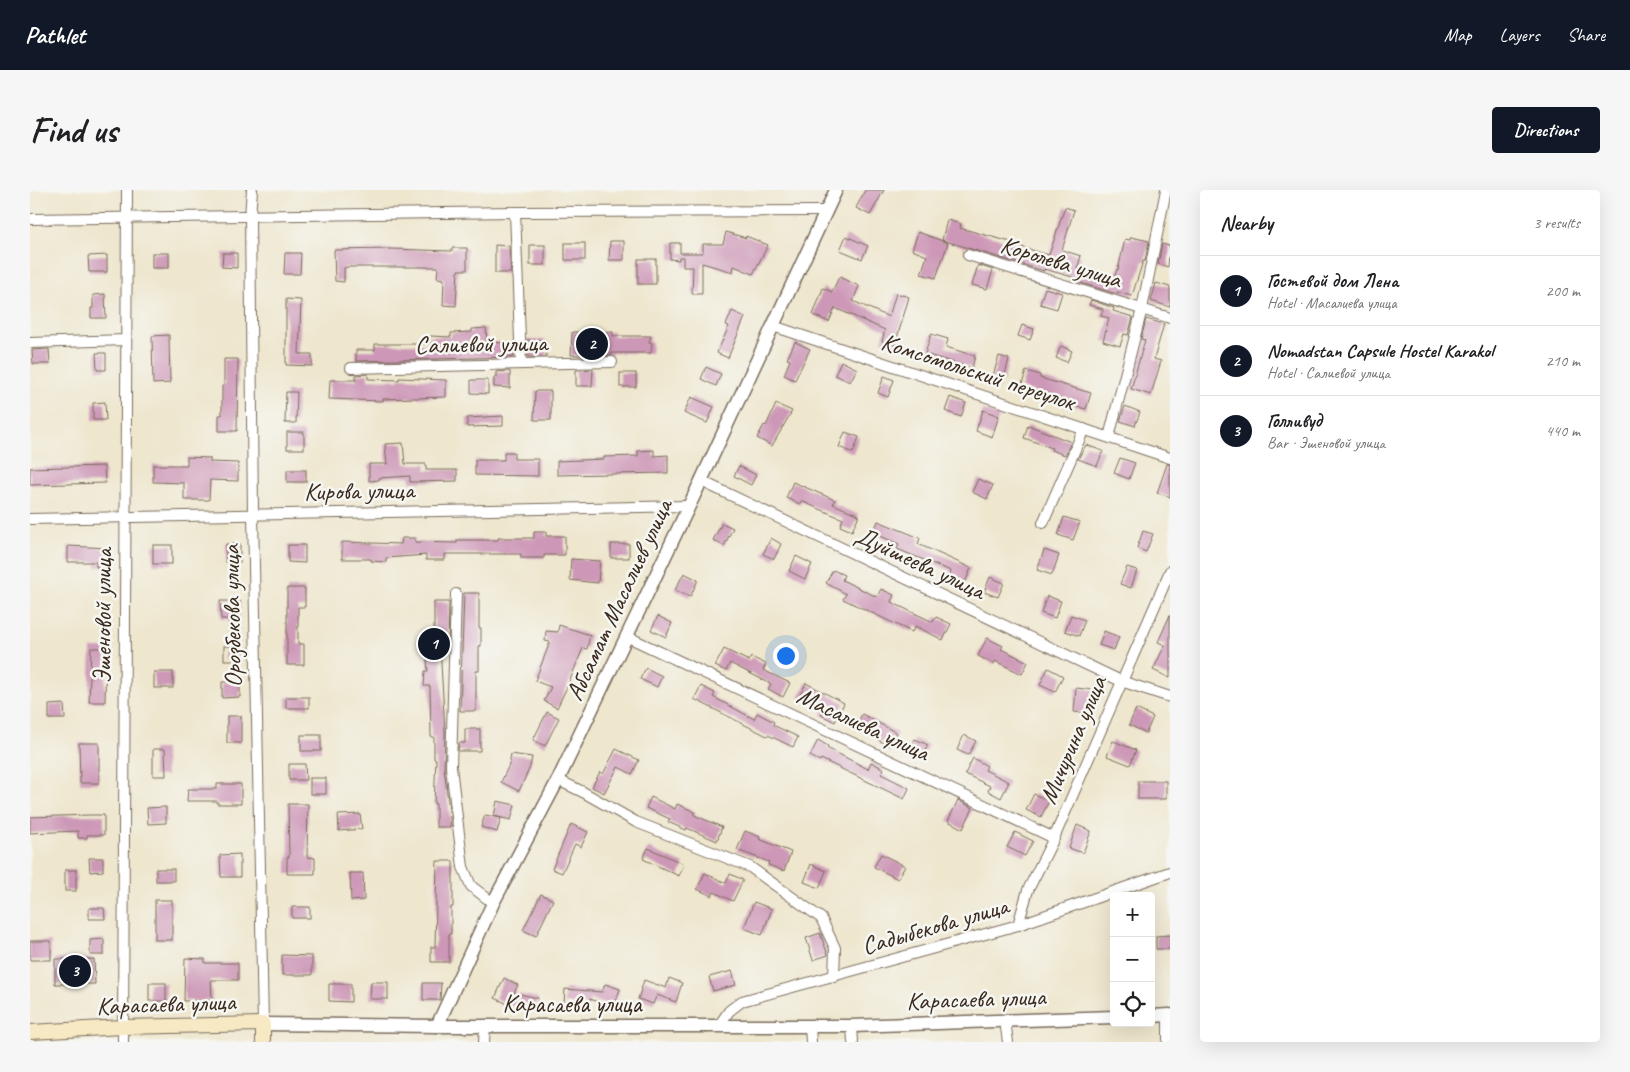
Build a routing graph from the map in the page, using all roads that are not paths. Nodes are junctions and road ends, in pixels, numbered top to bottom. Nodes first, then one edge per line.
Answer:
1 (127, 190) edge
2 (252, 190) edge
3 (836, 190) edge
4 (1166, 190) edge
5 (826, 211) junction
6 (515, 212) junction
7 (250, 216) junction
8 (127, 218) junction
9 (30, 219) edge
10 (968, 255) dead end
11 (1142, 309) junction
12 (1170, 318) edge
13 (773, 326) junction
14 (126, 340) junction
15 (30, 343) edge
16 (612, 362) dead end
17 (521, 364) junction
18 (351, 368) dead end
19 (1084, 429) junction
20 (1109, 437) junction
21 (1170, 458) edge
22 (701, 481) junction
23 (688, 506) junction
24 (253, 514) junction
25 (125, 517) junction
26 (30, 519) edge
27 (1042, 523) dead end
28 (1170, 571) edge
29 (456, 594) dead end
30 (626, 636) junction
31 (1122, 682) junction
32 (1170, 698) edge
33 (558, 780) junction
34 (1054, 838) junction
35 (1170, 872) edge
36 (493, 903) junction
37 (1018, 925) junction
38 (834, 977) junction
39 (1155, 1016) edge
40 (1169, 1016) edge
41 (1110, 1017) edge
42 (1005, 1021) junction
43 (263, 1024) junction
44 (437, 1026) junction
45 (485, 1026) junction
46 (718, 1026) junction
47 (810, 1026) junction
48 (852, 1026) junction
49 (123, 1027) junction
50 (30, 1032) edge
51 (123, 1042) edge
52 (263, 1042) edge
53 (484, 1042) edge
54 (811, 1042) edge
55 (853, 1042) edge
56 (1008, 1042) edge
57 (1168, 1042) edge

1 - 8 street, Эшеновой улица
2 - 7 street, Орозбекова улица
3 - 5 street, Абсамат Масалиев улица
4 - 11 street, Королева улица
5 - 6 street
5 - 13 street, Абсамат Масалиев улица
6 - 7 street
6 - 17 street
7 - 8 street
7 - 24 street, Орозбекова улица
8 - 9 street
8 - 14 street, Эшеновой улица
10 - 11 street, Королева улица
11 - 12 street, Королева улица
11 - 20 street, Королева улица
13 - 19 street, Комсомольский переулок
13 - 22 street, Абсамат Масалиев улица
14 - 15 street
14 - 25 street, Эшеновой улица
16 - 17 street, Салиевой улица
17 - 18 street, Салиевой улица
19 - 20 street, Комсомольский переулок
19 - 27 street
20 - 21 street, Комсомольский переулок
22 - 23 street, Абсамат Масалиев улица
22 - 31 street, Дуйшеева улица
23 - 24 street, Кирова улица
23 - 30 street, Абсамат Масалиев улица
24 - 25 street, Кирова улица
24 - 43 street, Орозбекова улица
25 - 26 street, Кирова улица
25 - 49 street, Эшеновой улица
28 - 31 street, Мичурина улица
29 - 36 street
30 - 33 street, Абсамат Масалиев улица
30 - 34 street, Масалиева улица
31 - 32 street, Дуйшеева улица
31 - 34 street, Мичурина улица
33 - 36 street, Абсамат Масалиев улица
33 - 38 street
34 - 37 street, Мичурина улица
35 - 37 street, Садыбекова улица
36 - 44 street, Абсамат Масалиев улица
37 - 38 street, Садыбекова улица
38 - 46 street, Садыбекова улица
39 - 40 street
40 - 57 street
41 - 42 street, Карасаева улица
42 - 48 street, Карасаева улица
42 - 56 street
43 - 44 street, Карасаева улица
43 - 49 main road, Карасаева улица
43 - 52 main road, Орозбекова улица
44 - 45 street, Карасаева улица
45 - 46 street, Карасаева улица
45 - 53 street
46 - 47 street, Карасаева улица
47 - 48 street, Карасаева улица
47 - 54 street
48 - 55 street
49 - 50 main road, Карасаева улица
49 - 51 street, Эшеновой улица

